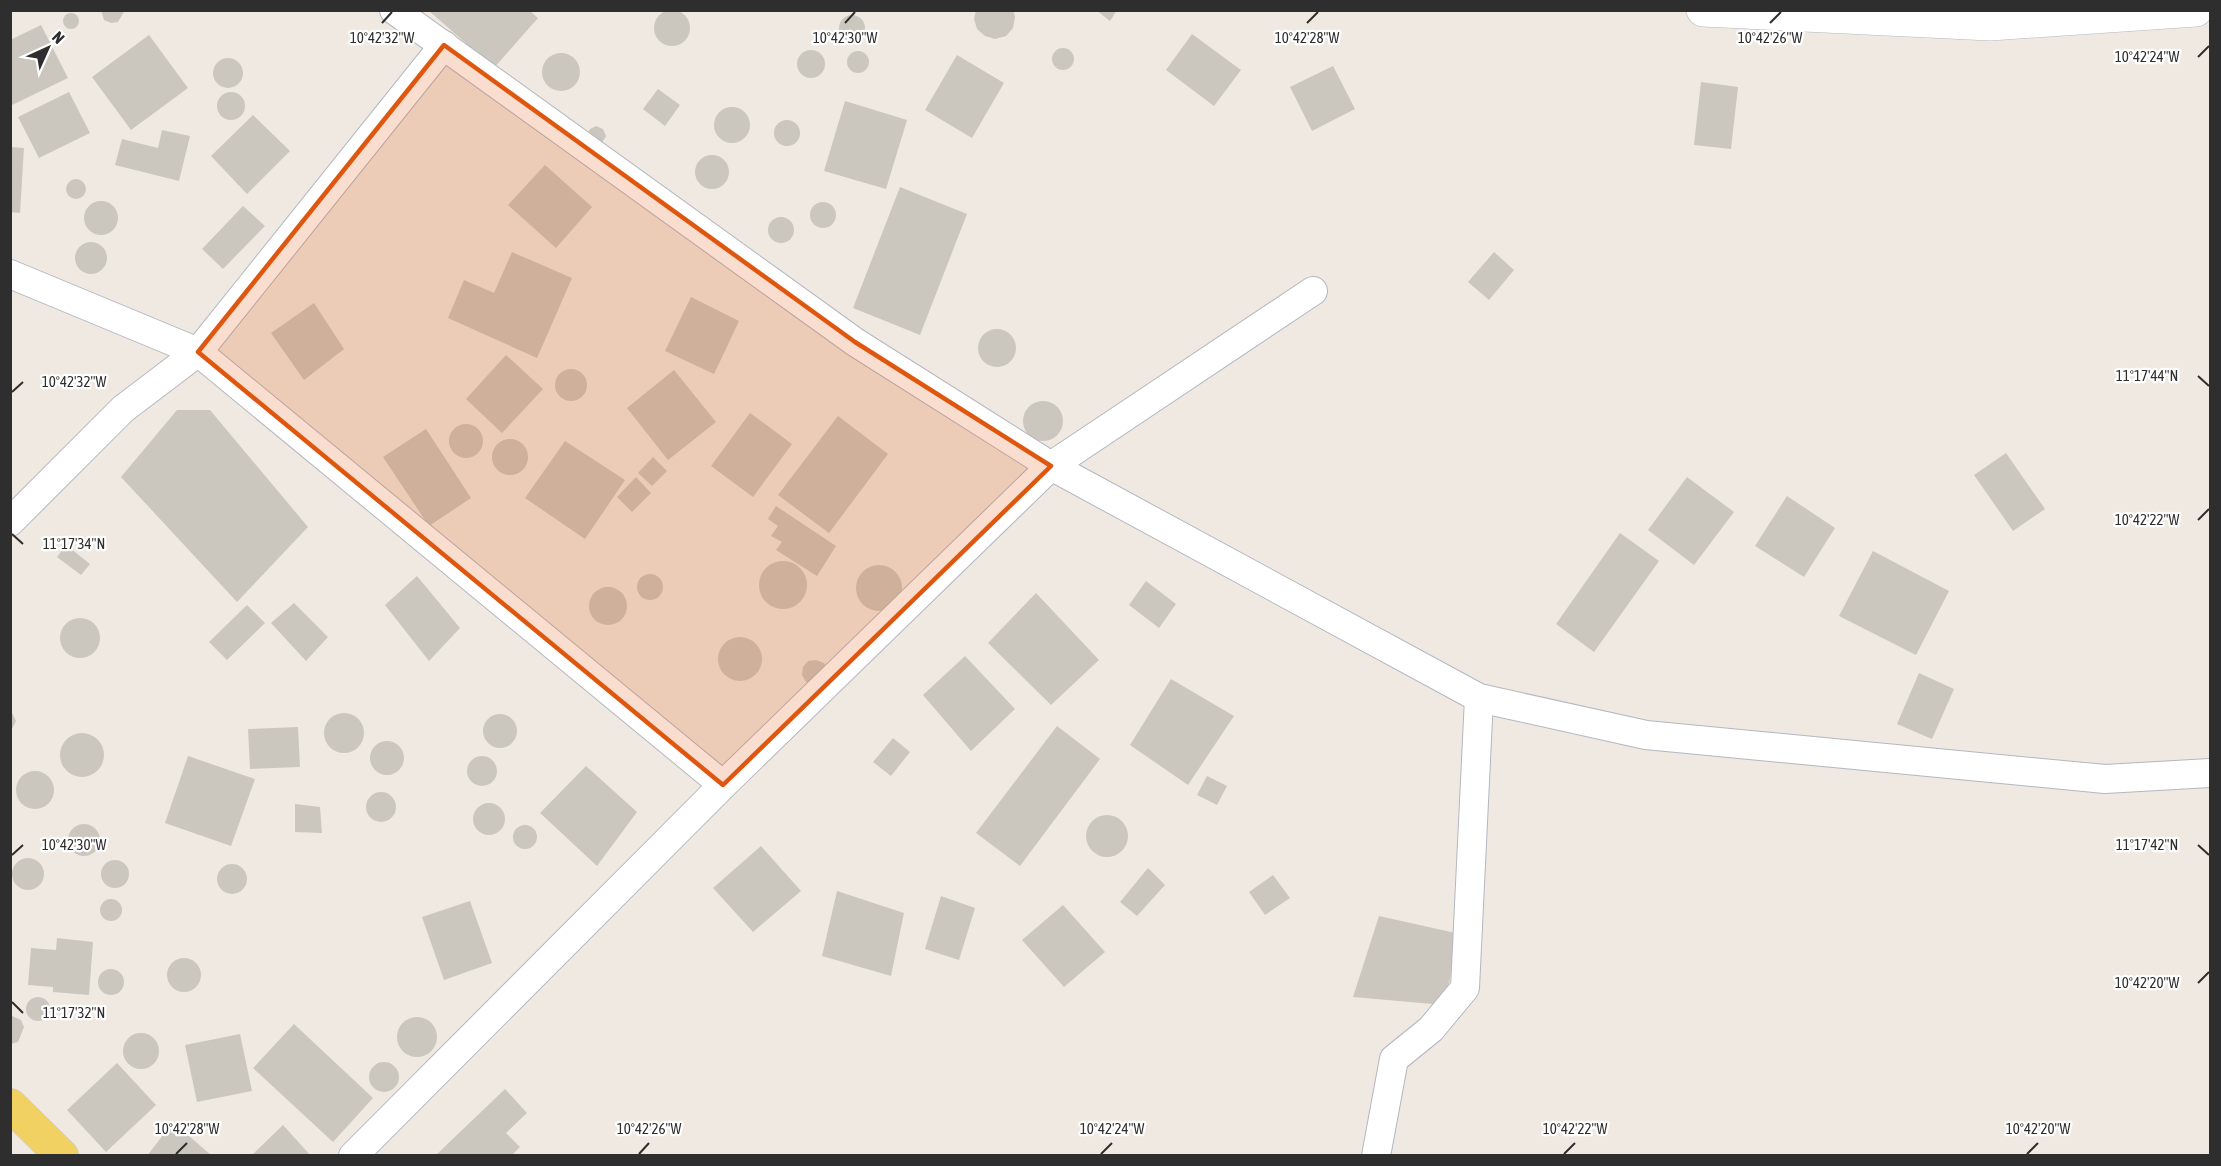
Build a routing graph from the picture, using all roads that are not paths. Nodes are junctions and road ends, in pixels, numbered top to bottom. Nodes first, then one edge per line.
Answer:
1 (394, 10) edge
2 (1703, 10) edge
3 (2196, 10) edge
4 (444, 45) junction
5 (10, 274) edge
6 (1313, 291) dead end
7 (198, 352) junction
8 (1051, 466) junction
9 (10, 522) edge
10 (1479, 698) junction
11 (2211, 773) edge
12 (723, 785) junction
13 (10, 1105) edge
14 (62, 1155) edge
15 (352, 1155) edge
16 (1376, 1155) edge

1 - 4 street
2 - 3 street
4 - 7 street
4 - 8 street
5 - 7 street
6 - 8 street
7 - 9 street
7 - 12 street
8 - 10 street
8 - 12 street
10 - 11 street
10 - 16 street
12 - 15 street
13 - 14 main road

